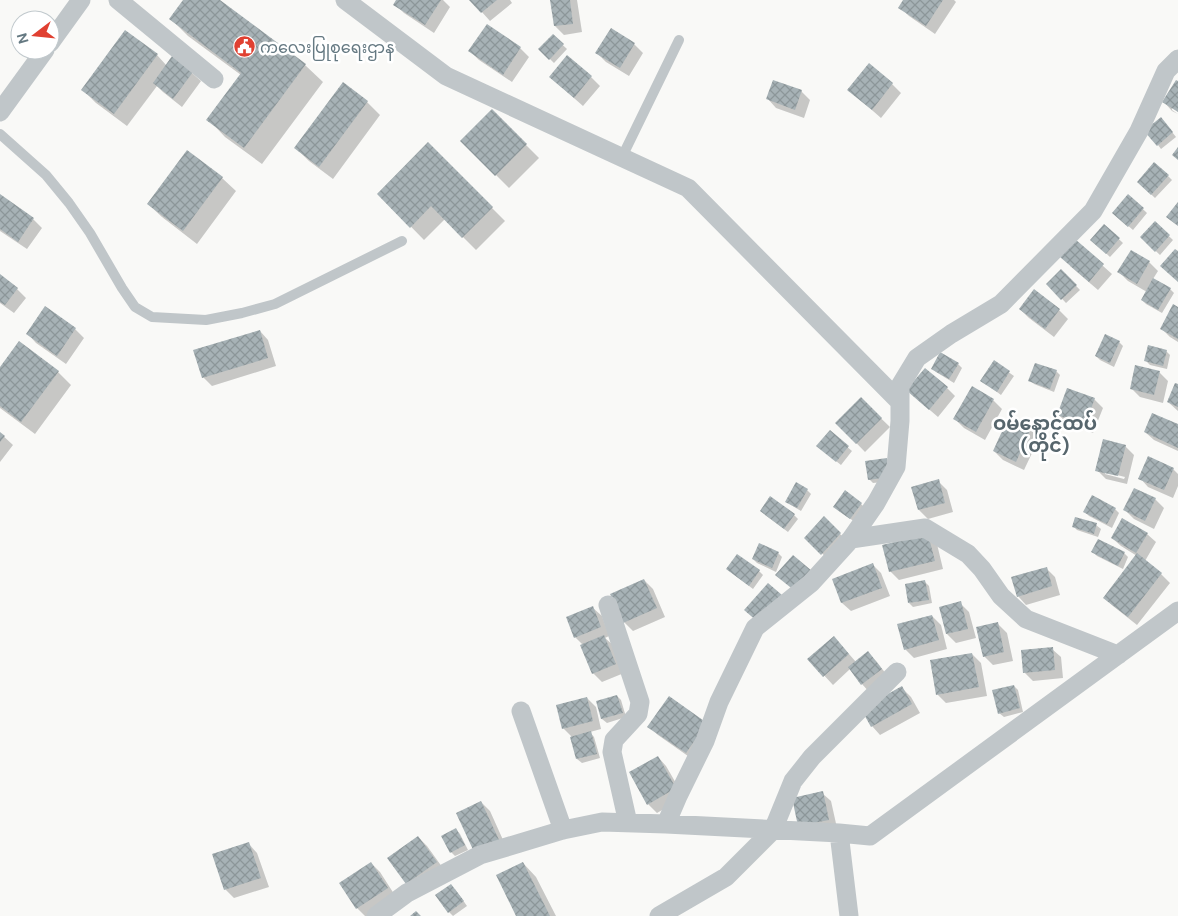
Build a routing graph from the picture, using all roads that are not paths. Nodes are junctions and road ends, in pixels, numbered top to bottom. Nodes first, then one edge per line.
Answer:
1 (81, 0) edge
2 (118, 0) edge
3 (346, 0) edge
4 (60, 29) edge
5 (679, 40) dead end
6 (38, 60) edge
7 (1178, 60) edge
8 (214, 79) dead end
9 (0, 112) edge
10 (0, 134) edge
11 (622, 157) junction
12 (402, 241) dead end
13 (900, 402) junction
14 (851, 540) junction
15 (608, 605) dead end
16 (1178, 611) edge
17 (1118, 655) junction
18 (897, 672) dead end
19 (521, 711) dead end
20 (628, 823) junction
21 (666, 824) junction
22 (563, 830) junction
23 (773, 830) junction
24 (839, 833) junction
25 (376, 916) edge
26 (659, 916) edge
27 (849, 916) edge

1 - 4 street
2 - 8 street
3 - 11 street
5 - 11 lane
6 - 9 street
7 - 13 street
10 - 12 lane
11 - 13 street
13 - 14 street
14 - 17 street
14 - 21 street
15 - 20 street
16 - 17 street
17 - 24 street
18 - 23 street
19 - 22 street
20 - 21 street
20 - 22 street
21 - 23 street
22 - 25 street
23 - 24 street
23 - 26 street
24 - 27 street

